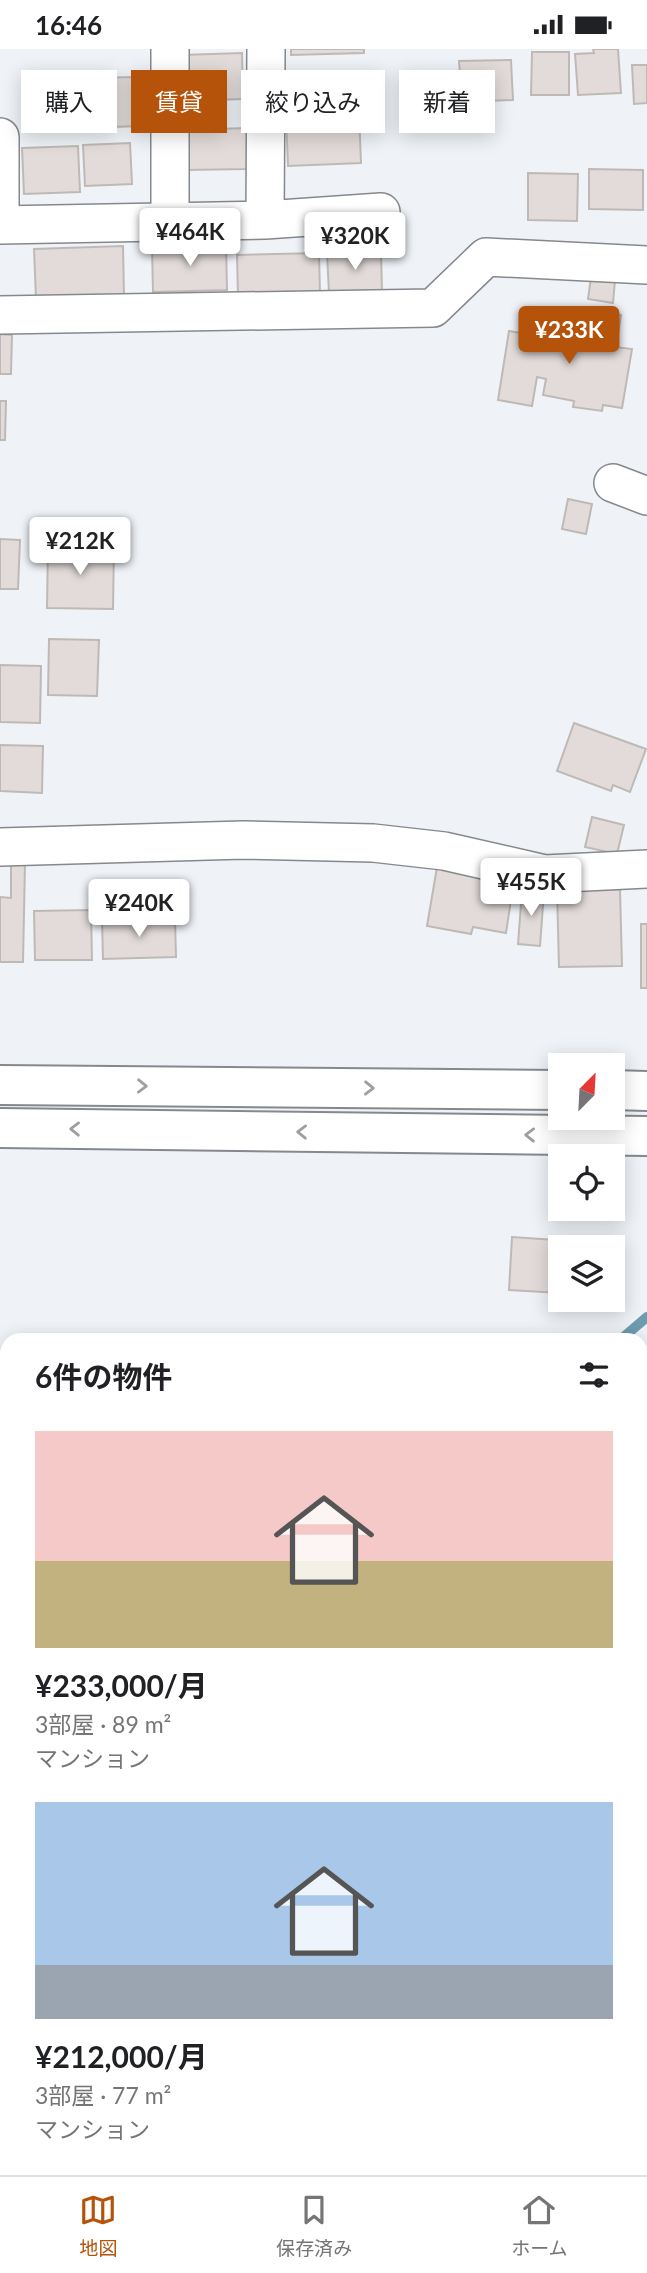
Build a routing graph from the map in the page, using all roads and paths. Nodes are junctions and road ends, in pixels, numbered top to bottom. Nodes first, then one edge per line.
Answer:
1 (170, 49) edge
2 (265, 49) edge
3 (0, 137) edge
4 (381, 212) dead end
5 (265, 220) junction
6 (170, 222) junction
7 (647, 265) edge
8 (0, 315) edge
9 (613, 482) dead end
10 (647, 496) edge
11 (0, 847) edge
12 (647, 869) edge
13 (0, 1085) edge
14 (548, 1090) edge
15 (625, 1090) edge
16 (647, 1091) edge
17 (0, 1128) edge
18 (647, 1136) edge

1 - 6 street
2 - 5 street
3 - 6 street
4 - 5 street
5 - 6 street
7 - 8 street
9 - 10 street
11 - 12 street
13 -> 14 street
15 - 16 street
18 -> 17 street

